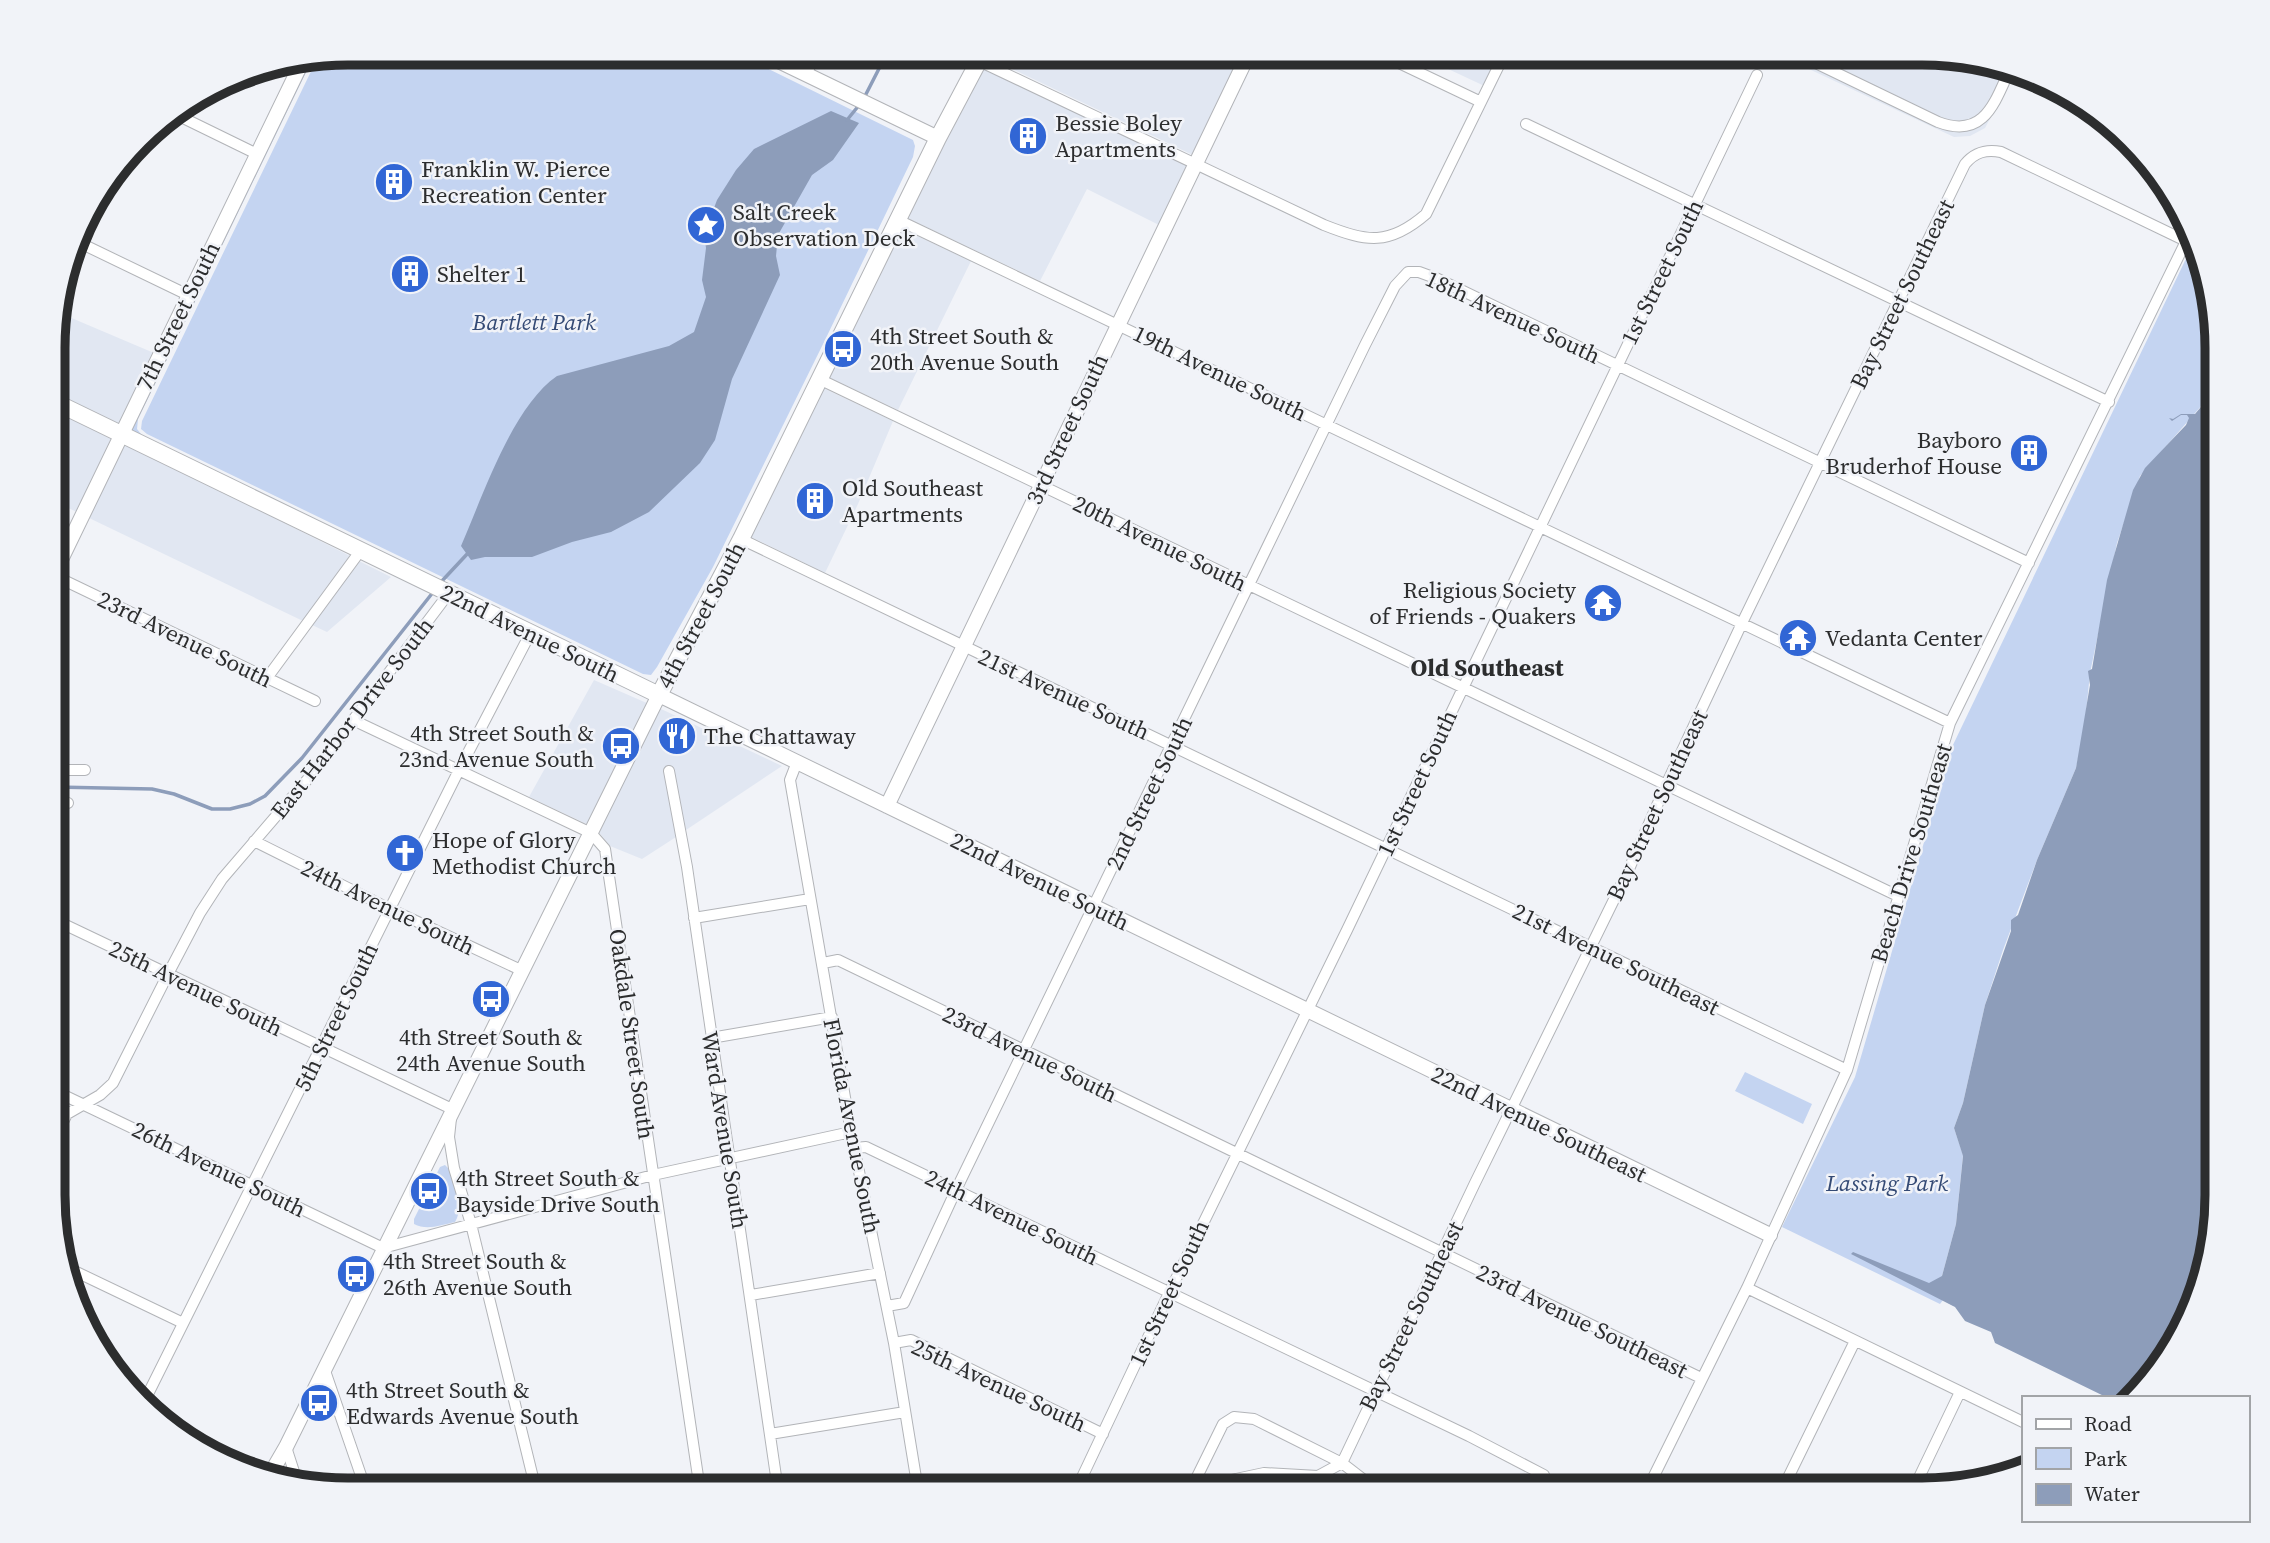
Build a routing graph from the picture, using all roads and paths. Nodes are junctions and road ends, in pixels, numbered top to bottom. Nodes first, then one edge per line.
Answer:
1 (787, 65) edge
2 (811, 65) edge
3 (977, 65) edge
4 (997, 65) edge
5 (1243, 65) edge
6 (1403, 65) edge
7 (1499, 65) edge
8 (1820, 65) edge
9 (299, 69) edge
10 (806, 74) junction
11 (1757, 75) dead end
12 (2006, 77) edge
13 (1481, 103) junction
14 (182, 118) edge
15 (1527, 124) dead end
16 (938, 138) junction
17 (257, 154) junction
18 (1195, 163) junction
19 (1694, 205) junction
20 (898, 220) junction
21 (2181, 233) edge
22 (2185, 242) edge
23 (84, 245) edge
24 (1408, 272) joint
25 (188, 295) junction
26 (1898, 301) junction
27 (1117, 324) junction
28 (1617, 366) junction
29 (819, 379) junction
30 (2109, 402) junction
31 (65, 407) edge
32 (1328, 425) junction
33 (121, 433) junction
34 (1821, 463) junction
35 (1042, 485) junction
36 (1540, 527) junction
37 (741, 539) junction
38 (360, 550) junction
39 (65, 553) edge
40 (2029, 562) junction
41 (65, 579) edge
42 (1250, 586) junction
43 (449, 593) junction
44 (1742, 623) junction
45 (530, 634) junction
46 (963, 646) junction
47 (267, 678) junction
48 (1462, 689) junction
49 (659, 695) junction
50 (315, 701) dead end
51 (353, 720) junction
52 (1950, 723) junction
53 (1172, 745) junction
54 (797, 762) junction
55 (65, 770) edge
56 (85, 770) dead end
57 (459, 770) junction
58 (669, 771) dead end
59 (1666, 785) junction
60 (887, 806) junction
61 (591, 833) junction
62 (254, 841) junction
63 (1386, 849) junction
64 (1898, 896) junction
65 (810, 899) junction
66 (1094, 907) junction
67 (390, 909) junction
68 (694, 918) junction
69 (65, 925) edge
70 (1589, 947) junction
71 (822, 963) junction
72 (523, 971) junction
73 (168, 974) junction
74 (1308, 1011) junction
75 (832, 1017) junction
76 (711, 1038) junction
77 (321, 1048) junction
78 (1024, 1051) junction
79 (1847, 1070) junction
80 (65, 1095) edge
81 (85, 1104) junction
82 (452, 1109) junction
83 (1511, 1110) junction
84 (65, 1118) edge
85 (851, 1132) junction
86 (854, 1148) junction
87 (1236, 1154) junction
88 (728, 1157) junction
89 (653, 1175) junction
90 (253, 1185) junction
91 (956, 1190) junction
92 (471, 1224) junction
93 (1770, 1235) junction
94 (383, 1248) junction
95 (1442, 1253) junction
96 (75, 1271) edge
97 (880, 1273) junction
98 (1747, 1288) junction
99 (1169, 1293) junction
100 (751, 1295) junction
101 (887, 1306) junction
102 (183, 1323) junction
103 (1855, 1341) junction
104 (894, 1343) junction
105 (324, 1368) junction
106 (1701, 1378) junction
107 (1374, 1392) junction
108 (1960, 1392) junction
109 (148, 1395) edge
110 (905, 1412) junction
111 (2022, 1422) edge
112 (769, 1434) junction
113 (1103, 1434) junction
114 (286, 1447) junction
115 (1342, 1463) junction
116 (273, 1469) edge
117 (295, 1473) edge
118 (1544, 1475) dead end
119 (362, 1478) edge
120 (533, 1478) edge
121 (698, 1478) edge
122 (776, 1478) edge
123 (916, 1478) edge
124 (1082, 1478) edge
125 (1195, 1478) edge
126 (1241, 1478) edge
127 (1361, 1478) edge
128 (1653, 1478) edge
129 (1788, 1478) edge
130 (1919, 1478) edge

1 - 10 street
2 - 10 street
3 - 16 main road, 4th Street South
4 - 18 street
5 - 18 street, 3rd Street South
6 - 13 street
7 - 13 street
8 - 12 street
9 - 17 street, 7th Street South
10 - 16 street
11 - 19 street, 1st Street South
13 - 18 street
14 - 17 street
15 - 19 street
16 - 20 main road, 4th Street South
17 - 25 street, 7th Street South
18 - 27 street, 3rd Street South
19 - 26 street
19 - 28 street, 1st Street South
20 - 27 street, 19th Avenue South
20 - 29 main road, 4th Street South
21 - 26 street, Bay Street Southeast
22 - 30 street, Beach Drive Southeast
23 - 25 street
24 - 28 street, 18th Avenue South
24 - 32 street, 2nd Street South
25 - 33 street, 7th Street South
26 - 30 street
26 - 34 street, Bay Street Southeast
27 - 32 street, 19th Avenue South
27 - 35 street, 3rd Street South
28 - 34 street, 18th Avenue South
28 - 36 street, 1st Street South
29 - 35 street, 20th Avenue South
29 - 37 main road, 4th Street South
30 - 40 street, Beach Drive Southeast
31 - 33 main road, 22nd Avenue South
32 - 36 street, 19th Avenue South
32 - 42 street, 2nd Street South
33 - 38 main road, 22nd Avenue South
33 - 39 street, 7th Street South
34 - 40 street, 18th Avenue South
34 - 44 street, Bay Street Southeast
35 - 42 street, 20th Avenue South
35 - 46 street, 3rd Street South
36 - 44 street, 19th Avenue South
36 - 48 street, 1st Street South
37 - 46 street, 21st Avenue South
37 - 49 main road, 4th Street South
38 - 43 main road, 22nd Avenue South
38 - 47 street
40 - 52 street, Beach Drive Southeast
41 - 47 street, 23rd Avenue South
42 - 48 street, 20th Avenue South
42 - 53 street, 2nd Street South
43 - 45 main road, 22nd Avenue South
43 - 51 street, East Harbor Drive South
44 - 52 street, 19th Avenue South
44 - 59 street, Bay Street Southeast
45 - 49 main road, 22nd Avenue South
45 - 57 street, 5th Street South
46 - 53 street, 21st Avenue South
46 - 60 street, 3rd Street South
47 - 50 street, 23rd Avenue South
48 - 59 street, 20th Avenue South
48 - 63 street, 1st Street South
49 - 54 street, 22nd Avenue South
49 - 61 street, 4th Street South
51 - 57 street
51 - 62 street, East Harbor Drive South
52 - 64 street, Beach Drive Southeast
53 - 63 street, 21st Avenue South
53 - 66 street, 2nd Street South
54 - 60 street, 22nd Avenue South
54 - 65 street, Florida Avenue South
55 - 56 street
57 - 61 street
57 - 67 street, 5th Street South
58 - 68 street, Ward Avenue South
59 - 64 street, 20th Avenue South
59 - 70 street, Bay Street Southeast
60 - 66 street, 22nd Avenue South
61 - 72 street, 4th Street South
61 - 89 street, Oakdale Street South
62 - 67 street, 24th Avenue South
62 - 73 street, East Harbor Drive South
63 - 70 street, 21st Avenue Southeast
63 - 74 street, 1st Street South
64 - 79 street, Beach Drive Southeast
65 - 68 street
65 - 71 street, Florida Avenue South
66 - 74 street, 22nd Avenue South
66 - 78 street, 2nd Street South
67 - 72 street, 24th Avenue South
67 - 77 street, 5th Street South
68 - 76 street, Ward Avenue South
69 - 73 street, 25th Avenue South
70 - 79 street, 21st Avenue Southeast
70 - 83 street, Bay Street Southeast
71 - 75 street, Florida Avenue South
71 - 78 street, 23rd Avenue South
72 - 82 street, 4th Street South
73 - 77 street, 25th Avenue South
73 - 81 street, East Harbor Drive South
74 - 83 street, 22nd Avenue Southeast
74 - 87 street, 1st Street South
75 - 76 street
75 - 85 street, Florida Avenue South
76 - 88 street, Ward Avenue South
77 - 82 street, 25th Avenue South
77 - 90 street, 5th Street South
78 - 87 street, 23rd Avenue South
78 - 91 street, 2nd Street South
79 - 93 street, Beach Drive Southeast
80 - 81 street, 26th Avenue South
81 - 84 street, East Harbor Drive South
81 - 90 street, 26th Avenue South
82 - 92 street
82 - 94 street, 4th Street South
83 - 93 street, 22nd Avenue Southeast
83 - 95 street, Bay Street Southeast
85 - 86 street, Florida Avenue South
85 - 88 street
86 - 91 street, 24th Avenue South
86 - 97 street, Florida Avenue South
87 - 95 street, 23rd Avenue Southeast
87 - 99 street, 1st Street South
88 - 89 street
88 - 100 street, Ward Avenue South
89 - 92 street
89 - 121 street, Oakdale Street South
90 - 94 street, 26th Avenue South
90 - 102 street, 5th Street South
91 - 99 street, 24th Avenue South
91 - 101 street, 2nd Street South
92 - 94 street
92 - 120 street
93 - 98 street, Beach Drive Southeast
94 - 105 street, 4th Street South
95 - 106 street, 23rd Avenue Southeast
95 - 107 street, Bay Street Southeast
96 - 102 street
97 - 100 street
97 - 101 street, Florida Avenue South
98 - 103 street
98 - 106 street, Beach Drive Southeast
99 - 107 street, 24th Avenue South
99 - 113 street, 1st Street South
100 - 112 street, Ward Avenue South
101 - 104 street, Florida Avenue South
102 - 109 street, 5th Street South
103 - 108 street
103 - 129 street
104 - 110 street, Florida Avenue South
104 - 113 street, 25th Avenue South
105 - 114 street, 4th Street South
105 - 119 street
106 - 128 street, Beach Drive Southeast
107 - 115 street, Bay Street Southeast
107 - 118 street, 24th Avenue South
108 - 111 street
108 - 130 street
110 - 112 street
110 - 123 street, Florida Avenue South
112 - 122 street, Ward Avenue South
113 - 124 street, 1st Street South
114 - 116 street, 4th Street South
114 - 117 street
115 - 125 street
115 - 126 street
115 - 127 street

